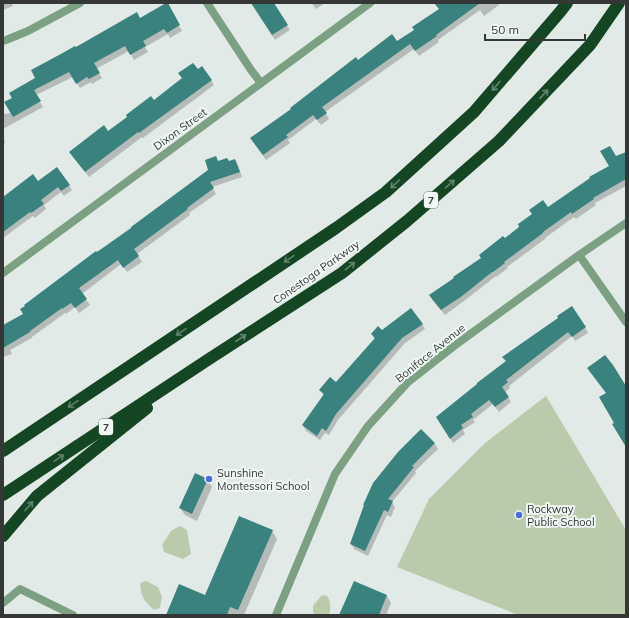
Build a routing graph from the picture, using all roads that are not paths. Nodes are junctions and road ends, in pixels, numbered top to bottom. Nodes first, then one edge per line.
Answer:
1 (80, 3) edge
2 (207, 3) edge
3 (370, 3) edge
4 (567, 3) edge
5 (619, 3) edge
6 (3, 41) edge
7 (261, 83) junction
8 (626, 223) edge
9 (579, 255) junction
10 (3, 273) edge
11 (626, 322) edge
12 (208, 359) junction
13 (30, 434) junction
14 (3, 445) edge
15 (3, 452) edge
16 (3, 496) edge
17 (3, 536) edge
18 (3, 603) edge
19 (73, 615) edge
20 (276, 615) edge

1 - 6 street
2 - 7 street
3 - 7 street, Dixon Street
4 -> 13 highway
12 -> 5 highway, Conestoga Parkway / 7
7 - 10 street, Dixon Street
8 - 9 street, Boniface Avenue
9 - 11 street
9 - 20 street, Boniface Avenue
16 -> 12 highway, Conestoga Parkway / 7
17 -> 12 highway
13 - 14 highway
13 - 15 highway
18 - 19 street

